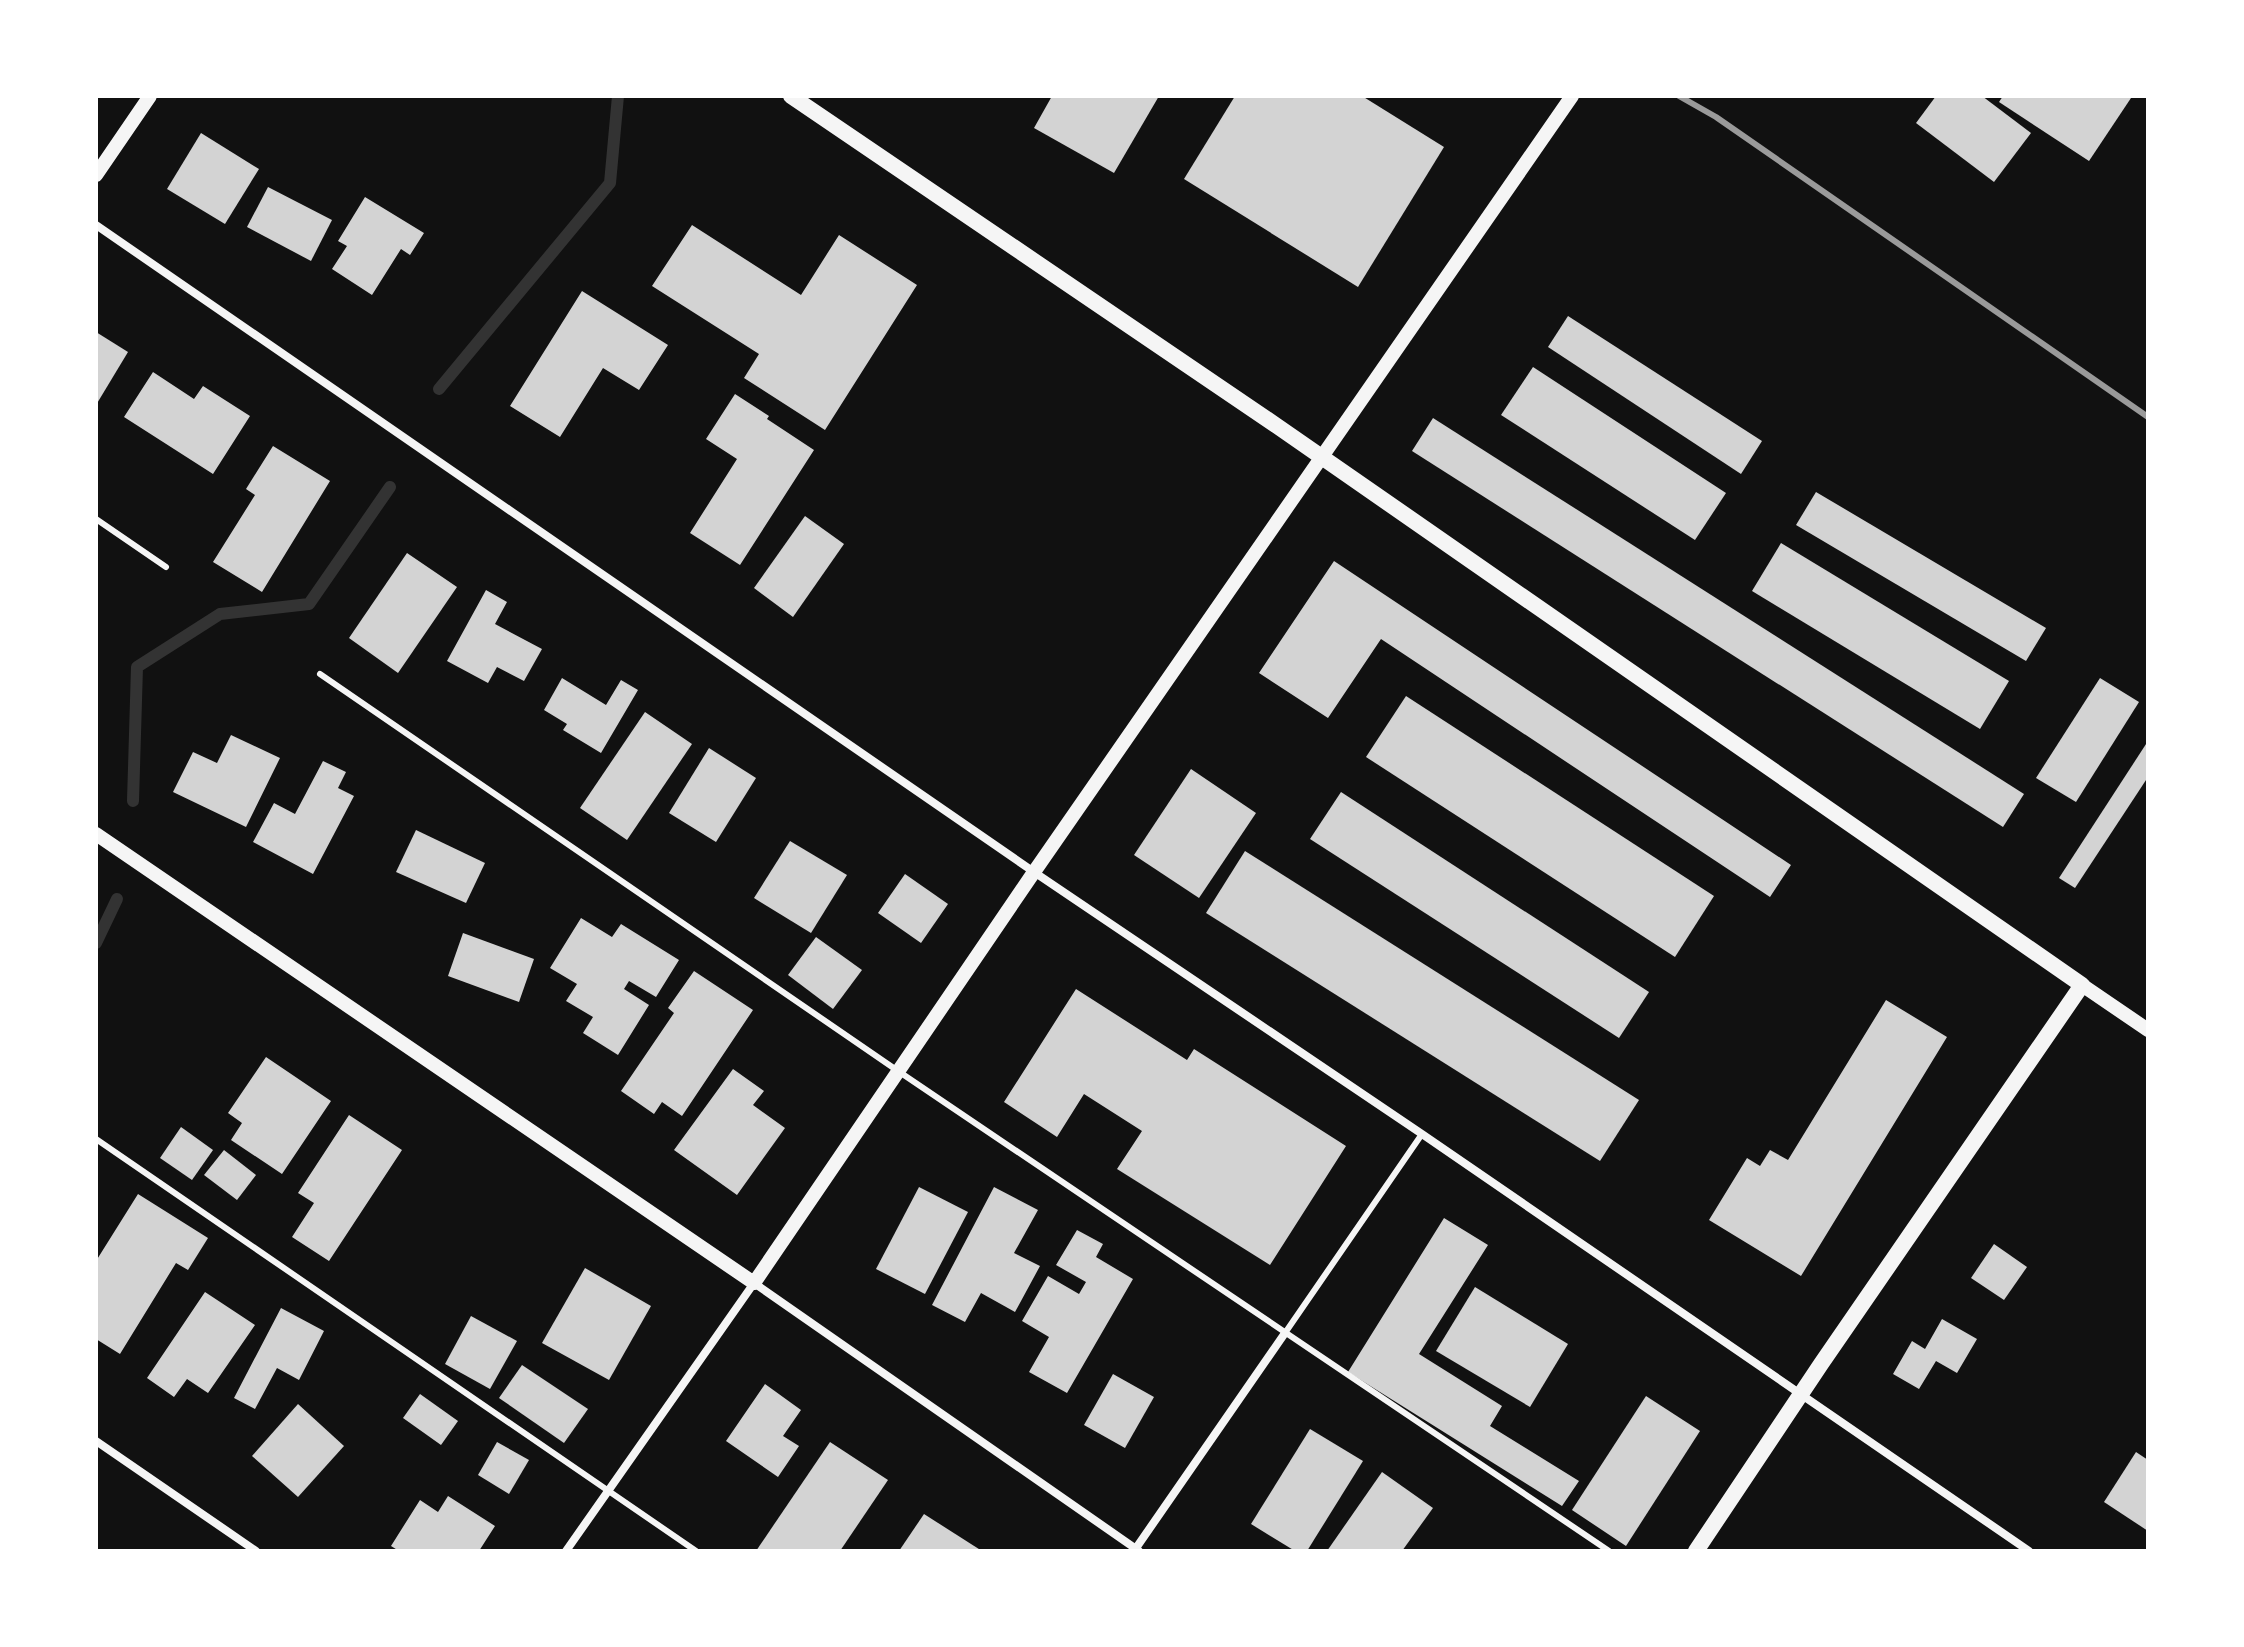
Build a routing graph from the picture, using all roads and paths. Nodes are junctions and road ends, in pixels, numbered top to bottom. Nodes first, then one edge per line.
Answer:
1 (150, 96) edge
2 (791, 96) edge
3 (1572, 96) edge
4 (96, 175) edge
5 (96, 225) edge
6 (1322, 457) junction
7 (96, 519) edge
8 (166, 567) dead end
9 (320, 674) dead end
10 (96, 834) edge
11 (1034, 872) junction
12 (2082, 985) junction
13 (2148, 1030) edge
14 (898, 1071) junction
15 (1422, 1134) junction
16 (96, 1139) edge
17 (754, 1283) junction
18 (1285, 1333) junction
19 (1800, 1394) junction
20 (96, 1441) edge
21 (608, 1490) junction
22 (1136, 1550) edge
23 (256, 1551) edge
24 (566, 1551) edge
25 (696, 1551) edge
26 (1609, 1551) edge
27 (1696, 1551) edge
28 (2029, 1551) edge

1 - 4 street
2 - 6 main road
3 - 6 street
5 - 11 street
6 - 11 street
6 - 12 main road
7 - 8 lane
9 - 14 lane
10 - 17 street
11 - 14 street
11 - 15 street
12 - 13 street
12 - 19 main road
14 - 17 street
14 - 18 lane
15 - 18 lane
15 - 19 street
16 - 21 lane
17 - 21 street
17 - 22 street
18 - 22 street
18 - 26 lane
19 - 27 main road
19 - 28 street
20 - 23 street
21 - 24 street
21 - 25 lane

